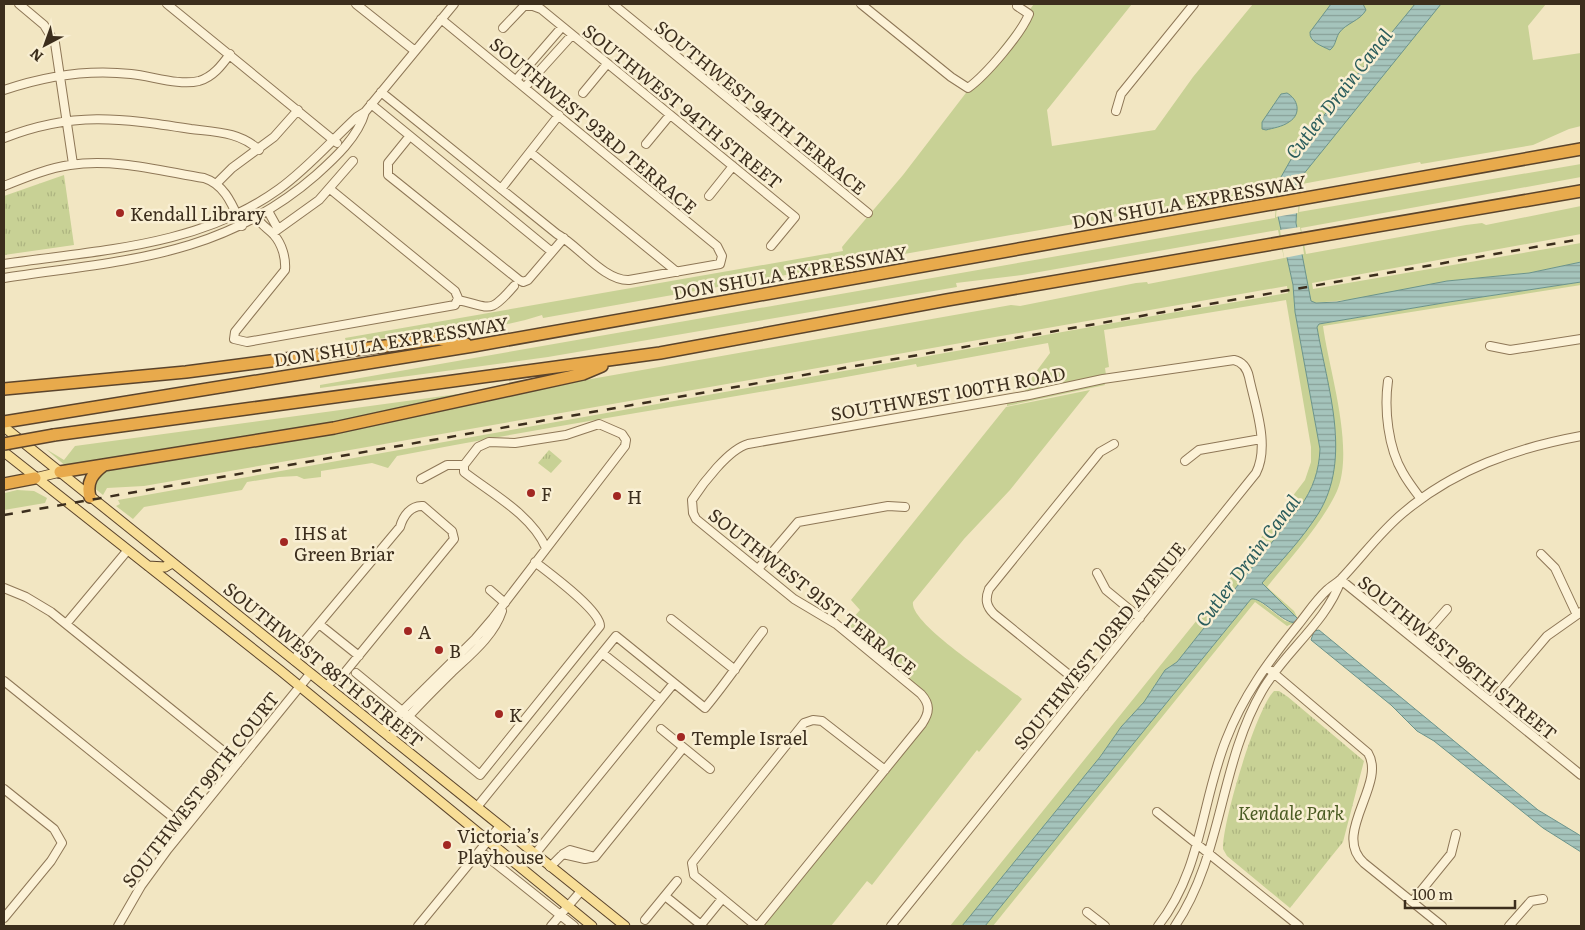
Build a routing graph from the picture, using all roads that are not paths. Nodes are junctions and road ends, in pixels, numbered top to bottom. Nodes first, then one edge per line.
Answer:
1 (19, 4) edge
2 (167, 4) edge
3 (356, 4) edge
4 (454, 4) edge
5 (613, 4) edge
6 (861, 4) edge
7 (1194, 4) edge
8 (1017, 6) dead end
9 (441, 19) junction
10 (562, 26) junction
11 (503, 28) dead end
12 (572, 35) junction
13 (414, 51) junction
14 (230, 54) junction
15 (607, 64) junction
16 (61, 74) junction
17 (516, 80) junction
18 (525, 87) junction
19 (4, 90) edge
20 (381, 92) junction
21 (583, 93) dead end
22 (371, 104) junction
23 (298, 110) junction
24 (365, 112) junction
25 (1116, 112) dead end
26 (559, 115) junction
27 (670, 115) junction
28 (68, 120) junction
29 (410, 137) junction
30 (4, 138) edge
31 (334, 140) junction
32 (646, 144) dead end
33 (342, 148) junction
34 (1581, 149) edge
35 (259, 150) junction
36 (530, 152) junction
37 (353, 161) dead end
38 (73, 164) junction
39 (733, 166) junction
40 (216, 184) junction
41 (4, 186) edge
42 (330, 189) junction
43 (501, 189) junction
44 (1581, 191) edge
45 (709, 196) dead end
46 (268, 212) junction
47 (236, 214) junction
48 (868, 214) dead end
49 (257, 218) junction
50 (242, 226) junction
51 (275, 231) junction
52 (562, 241) junction
53 (143, 244) junction
54 (771, 246) dead end
55 (552, 252) junction
56 (146, 256) junction
57 (4, 264) edge
58 (677, 272) junction
59 (4, 278) edge
60 (514, 286) dead end
61 (458, 300) junction
62 (1581, 339) edge
63 (473, 346) junction
64 (1490, 346) dead end
65 (615, 360) junction
66 (1241, 362) joint
67 (1388, 381) dead end
68 (4, 389) edge
69 (4, 422) edge
70 (4, 427) edge
71 (1581, 436) edge
72 (1261, 439) junction
73 (4, 444) edge
74 (1114, 444) dead end
75 (4, 452) edge
76 (1185, 461) dead end
77 (104, 465) junction
78 (464, 465) junction
79 (60, 472) junction
80 (35, 478) junction
81 (421, 479) dead end
82 (4, 484) edge
83 (90, 496) junction
84 (1421, 499) junction
85 (905, 507) dead end
86 (692, 509) joint
87 (546, 548) junction
88 (127, 550) junction
89 (1541, 554) dead end
90 (535, 562) junction
91 (172, 563) junction
92 (148, 566) junction
93 (758, 569) junction
94 (1097, 573) dead end
95 (1340, 580) junction
96 (4, 588) edge
97 (490, 590) dead end
98 (504, 604) junction
99 (1448, 609) dead end
100 (1579, 612) edge
101 (671, 618) dead end
102 (1140, 618) junction
103 (66, 624) junction
104 (319, 624) junction
105 (763, 631) dead end
106 (1418, 642) junction
107 (602, 652) junction
108 (359, 656) junction
109 (295, 661) junction
110 (1265, 666) junction
111 (735, 670) junction
112 (1274, 673) junction
113 (310, 674) junction
114 (356, 674) dead end
115 (4, 681) edge
116 (674, 683) junction
117 (300, 686) junction
118 (326, 686) junction
119 (1084, 687) junction
120 (660, 700) junction
121 (1491, 702) junction
122 (405, 713) junction
123 (661, 729) dead end
124 (382, 731) junction
125 (390, 738) junction
126 (683, 748) junction
127 (238, 763) junction
128 (710, 770) dead end
129 (885, 770) junction
130 (1581, 774) edge
131 (4, 789) edge
132 (477, 808) junction
133 (1157, 812) dead end
134 (500, 826) junction
135 (185, 828) junction
136 (1456, 834) dead end
137 (487, 841) junction
138 (1198, 843) junction
139 (480, 851) junction
140 (1209, 852) junction
141 (535, 854) junction
142 (550, 867) junction
143 (677, 881) dead end
144 (581, 891) junction
145 (665, 896) junction
146 (722, 899) junction
147 (1543, 899) dead end
148 (1412, 902) junction
149 (568, 907) junction
150 (1087, 912) dead end
151 (561, 915) junction
152 (4, 918) edge
153 (645, 920) dead end
154 (118, 926) edge
155 (418, 926) edge
156 (551, 926) edge
157 (574, 926) edge
158 (592, 926) edge
159 (625, 926) edge
160 (700, 926) edge
161 (757, 926) edge
162 (891, 926) edge
163 (1105, 926) edge
164 (1158, 926) edge
165 (1176, 926) edge
166 (1299, 926) edge
167 (1442, 926) edge
168 (1509, 926) edge

1 - 16 street
2 - 14 street
3 - 13 street
4 - 9 street
5 - 48 street, SOUTHWEST 94TH TERRACE
6 - 8 street
7 - 25 street
9 - 13 street
9 - 17 street, SOUTHWEST 93RD TERRACE
10 - 11 street, SOUTHWEST 94TH STREET
10 - 12 street, SOUTHWEST 94TH STREET
10 - 17 street
12 - 15 street, SOUTHWEST 94TH STREET
12 - 18 street
13 - 20 street
14 - 16 street
14 - 23 street
15 - 21 street
15 - 27 street, SOUTHWEST 94TH STREET
16 - 19 street
16 - 28 street
17 - 18 street, SOUTHWEST 93RD TERRACE
18 - 26 street, SOUTHWEST 93RD TERRACE
20 - 22 street
20 - 43 street
22 - 24 street
22 - 29 street
23 - 31 street
23 - 35 street
24 - 31 street
24 - 33 street
26 - 36 street
26 - 58 street, SOUTHWEST 93RD TERRACE
27 - 32 street
27 - 39 street, SOUTHWEST 94TH STREET
28 - 30 street
28 - 35 street
28 - 38 street
29 - 55 street
29 - 55 street
31 - 33 street
31 - 47 street
33 - 46 street
34 - 63 highway, DON SHULA EXPRESSWAY
35 - 40 street
36 - 43 street
36 - 58 street
37 - 42 street
38 - 40 street
38 - 41 street
39 - 45 street
39 - 54 street, SOUTHWEST 94TH STREET
40 - 47 street
42 - 51 street
42 - 61 street
43 - 52 street
44 - 65 highway
46 - 49 street
46 - 51 street
47 - 50 street
47 - 53 street
49 - 50 street
49 - 51 street
50 - 56 street
51 - 61 street
52 - 55 street
52 - 58 street
53 - 56 street
53 - 57 street
56 - 59 street
60 - 61 street
62 - 64 street
63 - 68 highway
63 - 69 highway, DON SHULA EXPRESSWAY
65 - 73 highway, bridge
65 - 77 highway
66 - 72 street, SOUTHWEST 103RD AVENUE
66 - 86 street, SOUTHWEST 100TH ROAD
67 - 84 street
70 - 79 main road, SOUTHWEST 88TH STREET
71 - 84 street
72 - 76 street
72 - 102 street, SOUTHWEST 103RD AVENUE
74 - 119 street
75 - 80 main road, SOUTHWEST 88TH STREET
77 - 79 highway
77 - 83 highway
78 - 81 street
78 - 87 street
78 - 87 street
79 - 80 main road
79 - 83 main road, SOUTHWEST 88TH STREET
80 - 82 highway
80 - 88 main road, SOUTHWEST 88TH STREET
83 - 91 main road, SOUTHWEST 88TH STREET
84 - 95 street
85 - 93 street
86 - 93 street, SOUTHWEST 91ST TERRACE
87 - 90 street
88 - 92 main road, SOUTHWEST 88TH STREET
88 - 103 street
89 - 100 street
90 - 98 street
90 - 122 street
91 - 92 main road
91 - 109 main road, SOUTHWEST 88TH STREET
92 - 117 main road, SOUTHWEST 88TH STREET
93 - 129 street, SOUTHWEST 91ST TERRACE
94 - 102 street
95 - 106 street, SOUTHWEST 96TH STREET
95 - 110 street
95 - 112 street
96 - 103 street
97 - 98 street
98 - 122 street
99 - 106 street
100 - 121 street
101 - 111 street
102 - 119 street, SOUTHWEST 103RD AVENUE
103 - 127 street
104 - 108 street
104 - 108 street
104 - 109 street
105 - 111 street
106 - 121 street, SOUTHWEST 96TH STREET
107 - 116 street
107 - 120 street
107 - 132 street
108 - 118 street
109 - 113 main road, SOUTHWEST 88TH STREET
110 - 112 street
110 - 138 street
111 - 116 street
112 - 140 street
112 - 148 street
113 - 117 street, SOUTHWEST 99TH COURT
113 - 118 main road, SOUTHWEST 88TH STREET
114 - 122 street
115 - 135 street
116 - 120 street
117 - 127 street, SOUTHWEST 99TH COURT
117 - 137 main road, SOUTHWEST 88TH STREET
118 - 124 main road, SOUTHWEST 88TH STREET
119 - 162 street, SOUTHWEST 103RD AVENUE
120 - 141 street
121 - 130 street, SOUTHWEST 96TH STREET
122 - 124 street
122 - 125 street
123 - 126 street
124 - 125 main road, SOUTHWEST 88TH STREET
125 - 132 main road, SOUTHWEST 88TH STREET
126 - 128 street
126 - 142 street
127 - 135 street, SOUTHWEST 99TH COURT
129 - 146 street
129 - 161 street
131 - 152 street
132 - 134 main road, SOUTHWEST 88TH STREET
133 - 138 street
134 - 137 street
134 - 141 main road, SOUTHWEST 88TH STREET
135 - 154 street, SOUTHWEST 99TH COURT
136 - 148 street
137 - 139 street
137 - 149 main road, SOUTHWEST 88TH STREET
138 - 140 street
138 - 164 street
139 - 151 street
139 - 155 street
140 - 165 street
140 - 166 street
141 - 142 main road, SOUTHWEST 88TH STREET
142 - 144 main road, SOUTHWEST 88TH STREET
143 - 145 street
144 - 149 street
144 - 159 main road, SOUTHWEST 88TH STREET
145 - 153 street
145 - 160 street
146 - 160 street
146 - 161 street
147 - 168 street
148 - 167 street
149 - 151 street
149 - 158 main road, SOUTHWEST 88TH STREET
150 - 163 street
151 - 156 street
151 - 157 street

